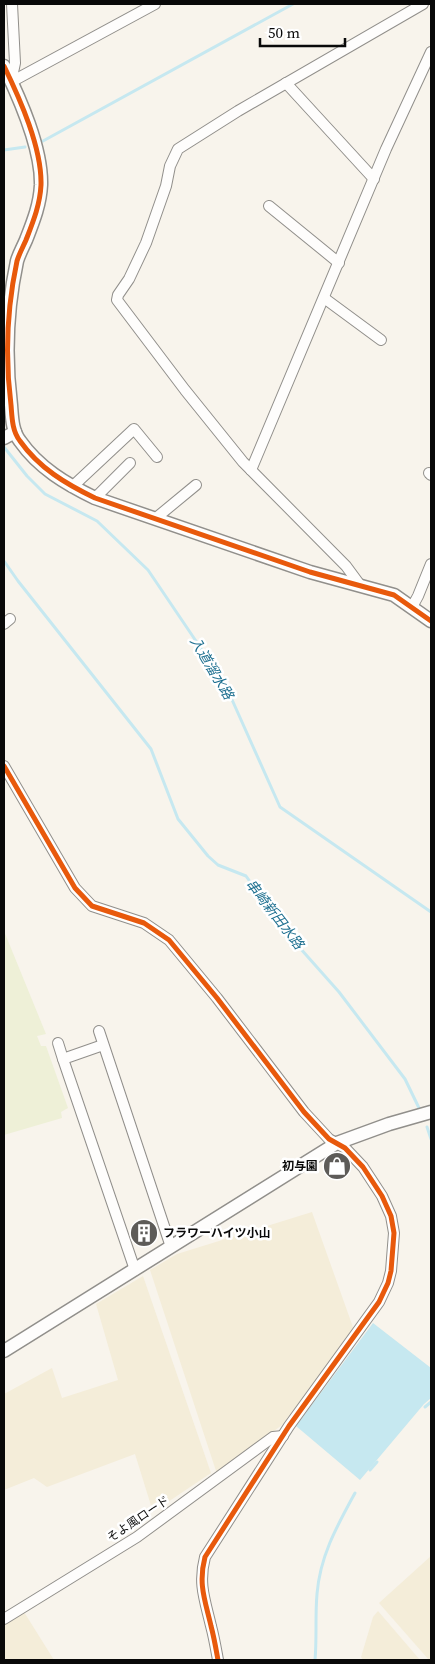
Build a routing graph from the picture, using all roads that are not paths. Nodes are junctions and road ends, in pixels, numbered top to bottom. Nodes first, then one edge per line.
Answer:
1 (12, 4) edge
2 (155, 4) edge
3 (423, 4) edge
4 (431, 52) edge
5 (4, 66) edge
6 (9, 84) edge
7 (286, 84) junction
8 (374, 179) junction
9 (269, 206) dead end
10 (339, 263) junction
11 (324, 298) junction
12 (381, 340) dead end
13 (9, 435) edge
14 (157, 457) dead end
15 (130, 463) dead end
16 (251, 470) junction
17 (196, 485) dead end
18 (72, 487) junction
19 (95, 498) junction
20 (156, 518) junction
21 (431, 564) edge
22 (360, 585) junction
23 (412, 607) junction
24 (431, 621) edge
25 (4, 766) edge
26 (98, 1031) dead end
27 (58, 1043) dead end
28 (103, 1045) junction
29 (63, 1059) junction
30 (431, 1112) edge
31 (337, 1143) junction
32 (172, 1247) junction
33 (135, 1270) junction
34 (4, 1351) edge
35 (283, 1436) junction
36 (4, 1618) edge
37 (218, 1660) edge

1 - 6 street
2 - 6 street
3 - 7 street
4 - 8 street
5 - 6 street
6 - 13 street
7 - 8 street
7 - 16 street
8 - 10 street
9 - 10 street
10 - 11 street
11 - 12 street
11 - 16 street
13 - 18 street
14 - 18 street
15 - 19 street
16 - 22 street
17 - 20 street
18 - 19 street
19 - 20 street
20 - 22 street
21 - 23 street
22 - 23 street
23 - 24 street
25 - 31 street
26 - 28 street
27 - 29 street
28 - 29 street
28 - 32 street
29 - 33 street
30 - 31 street
31 - 32 street
31 - 35 street
32 - 33 street
33 - 34 street
35 - 36 street, そよ風ロード
35 - 37 street

